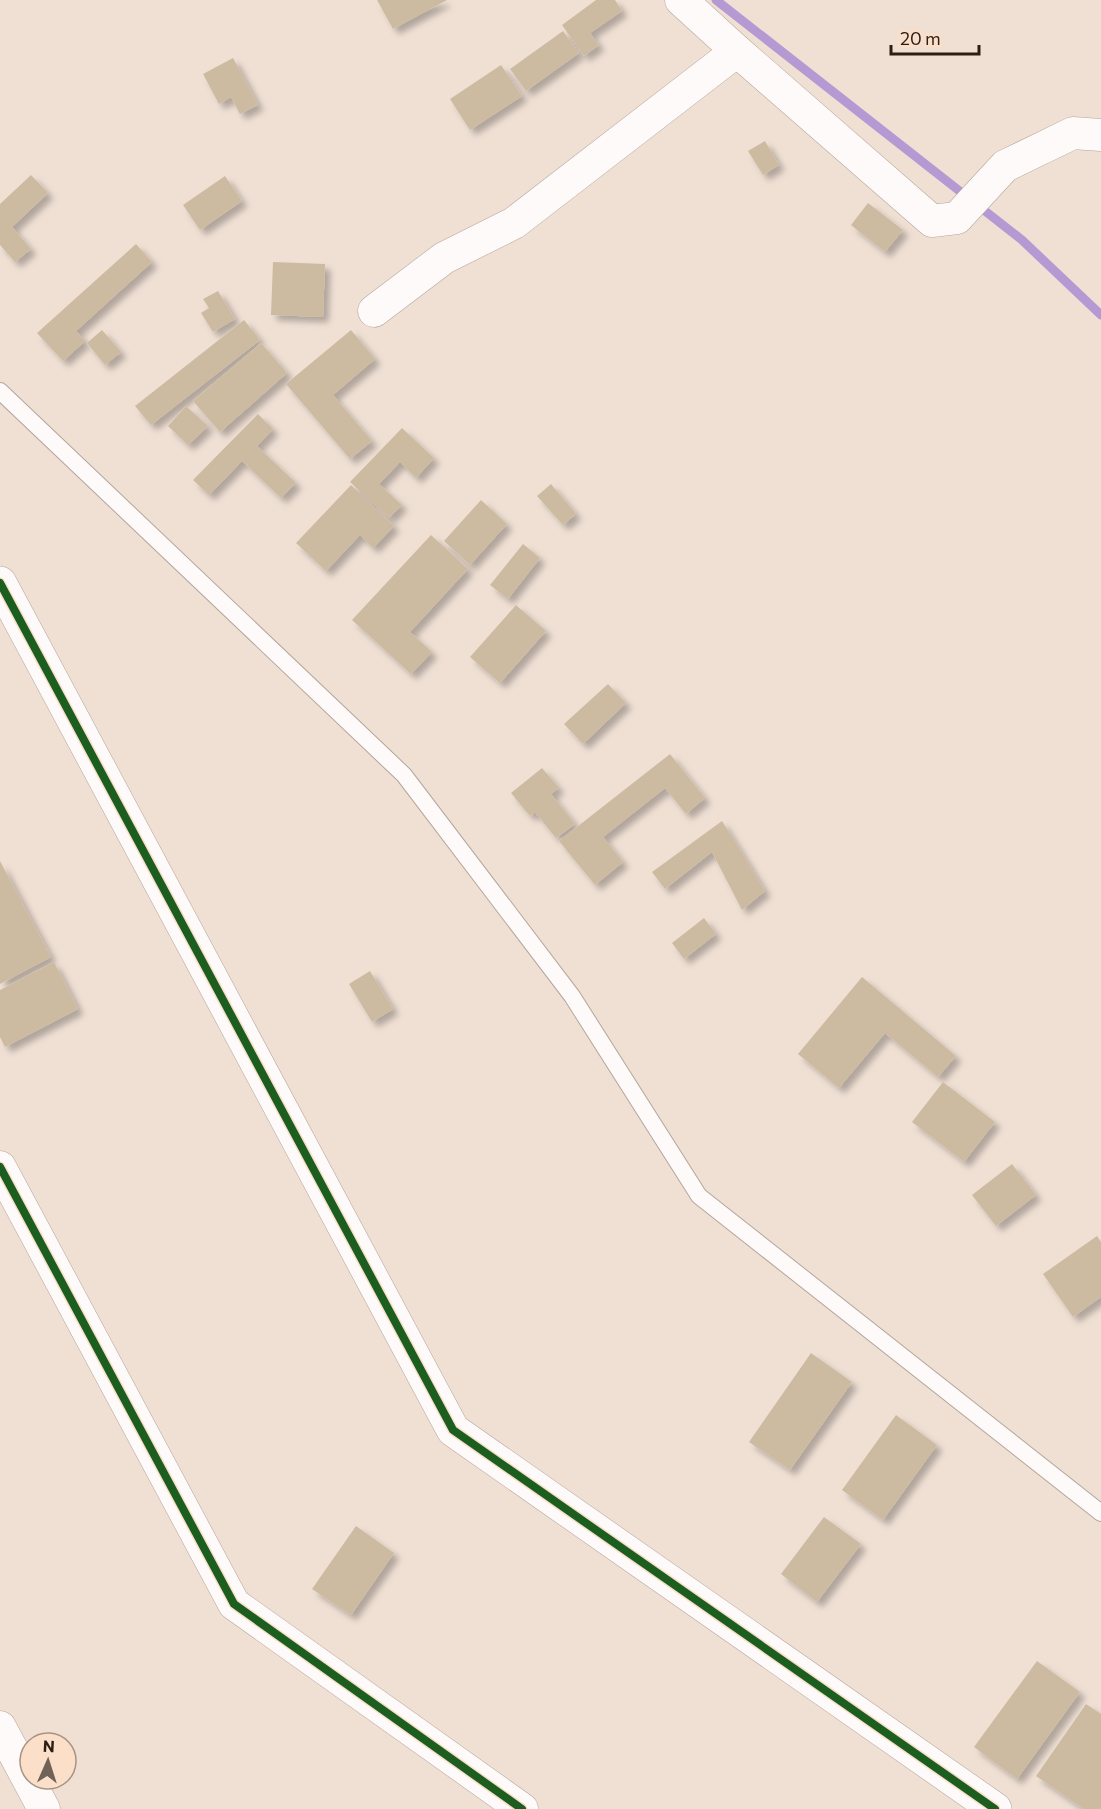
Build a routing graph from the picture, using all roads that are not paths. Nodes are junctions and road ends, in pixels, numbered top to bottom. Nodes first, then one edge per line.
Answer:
1 (681, 0) edge
2 (736, 51) junction
3 (1101, 135) edge
4 (374, 311) dead end
5 (0, 391) edge
6 (0, 583) edge
7 (0, 1167) edge
8 (1101, 1513) edge
9 (0, 1727) edge
10 (44, 1809) edge
11 (522, 1809) edge
12 (995, 1809) edge

1 - 2 street
2 - 3 street
2 - 4 street
5 - 8 lane
6 - 12 street
7 - 11 street
9 - 10 street

